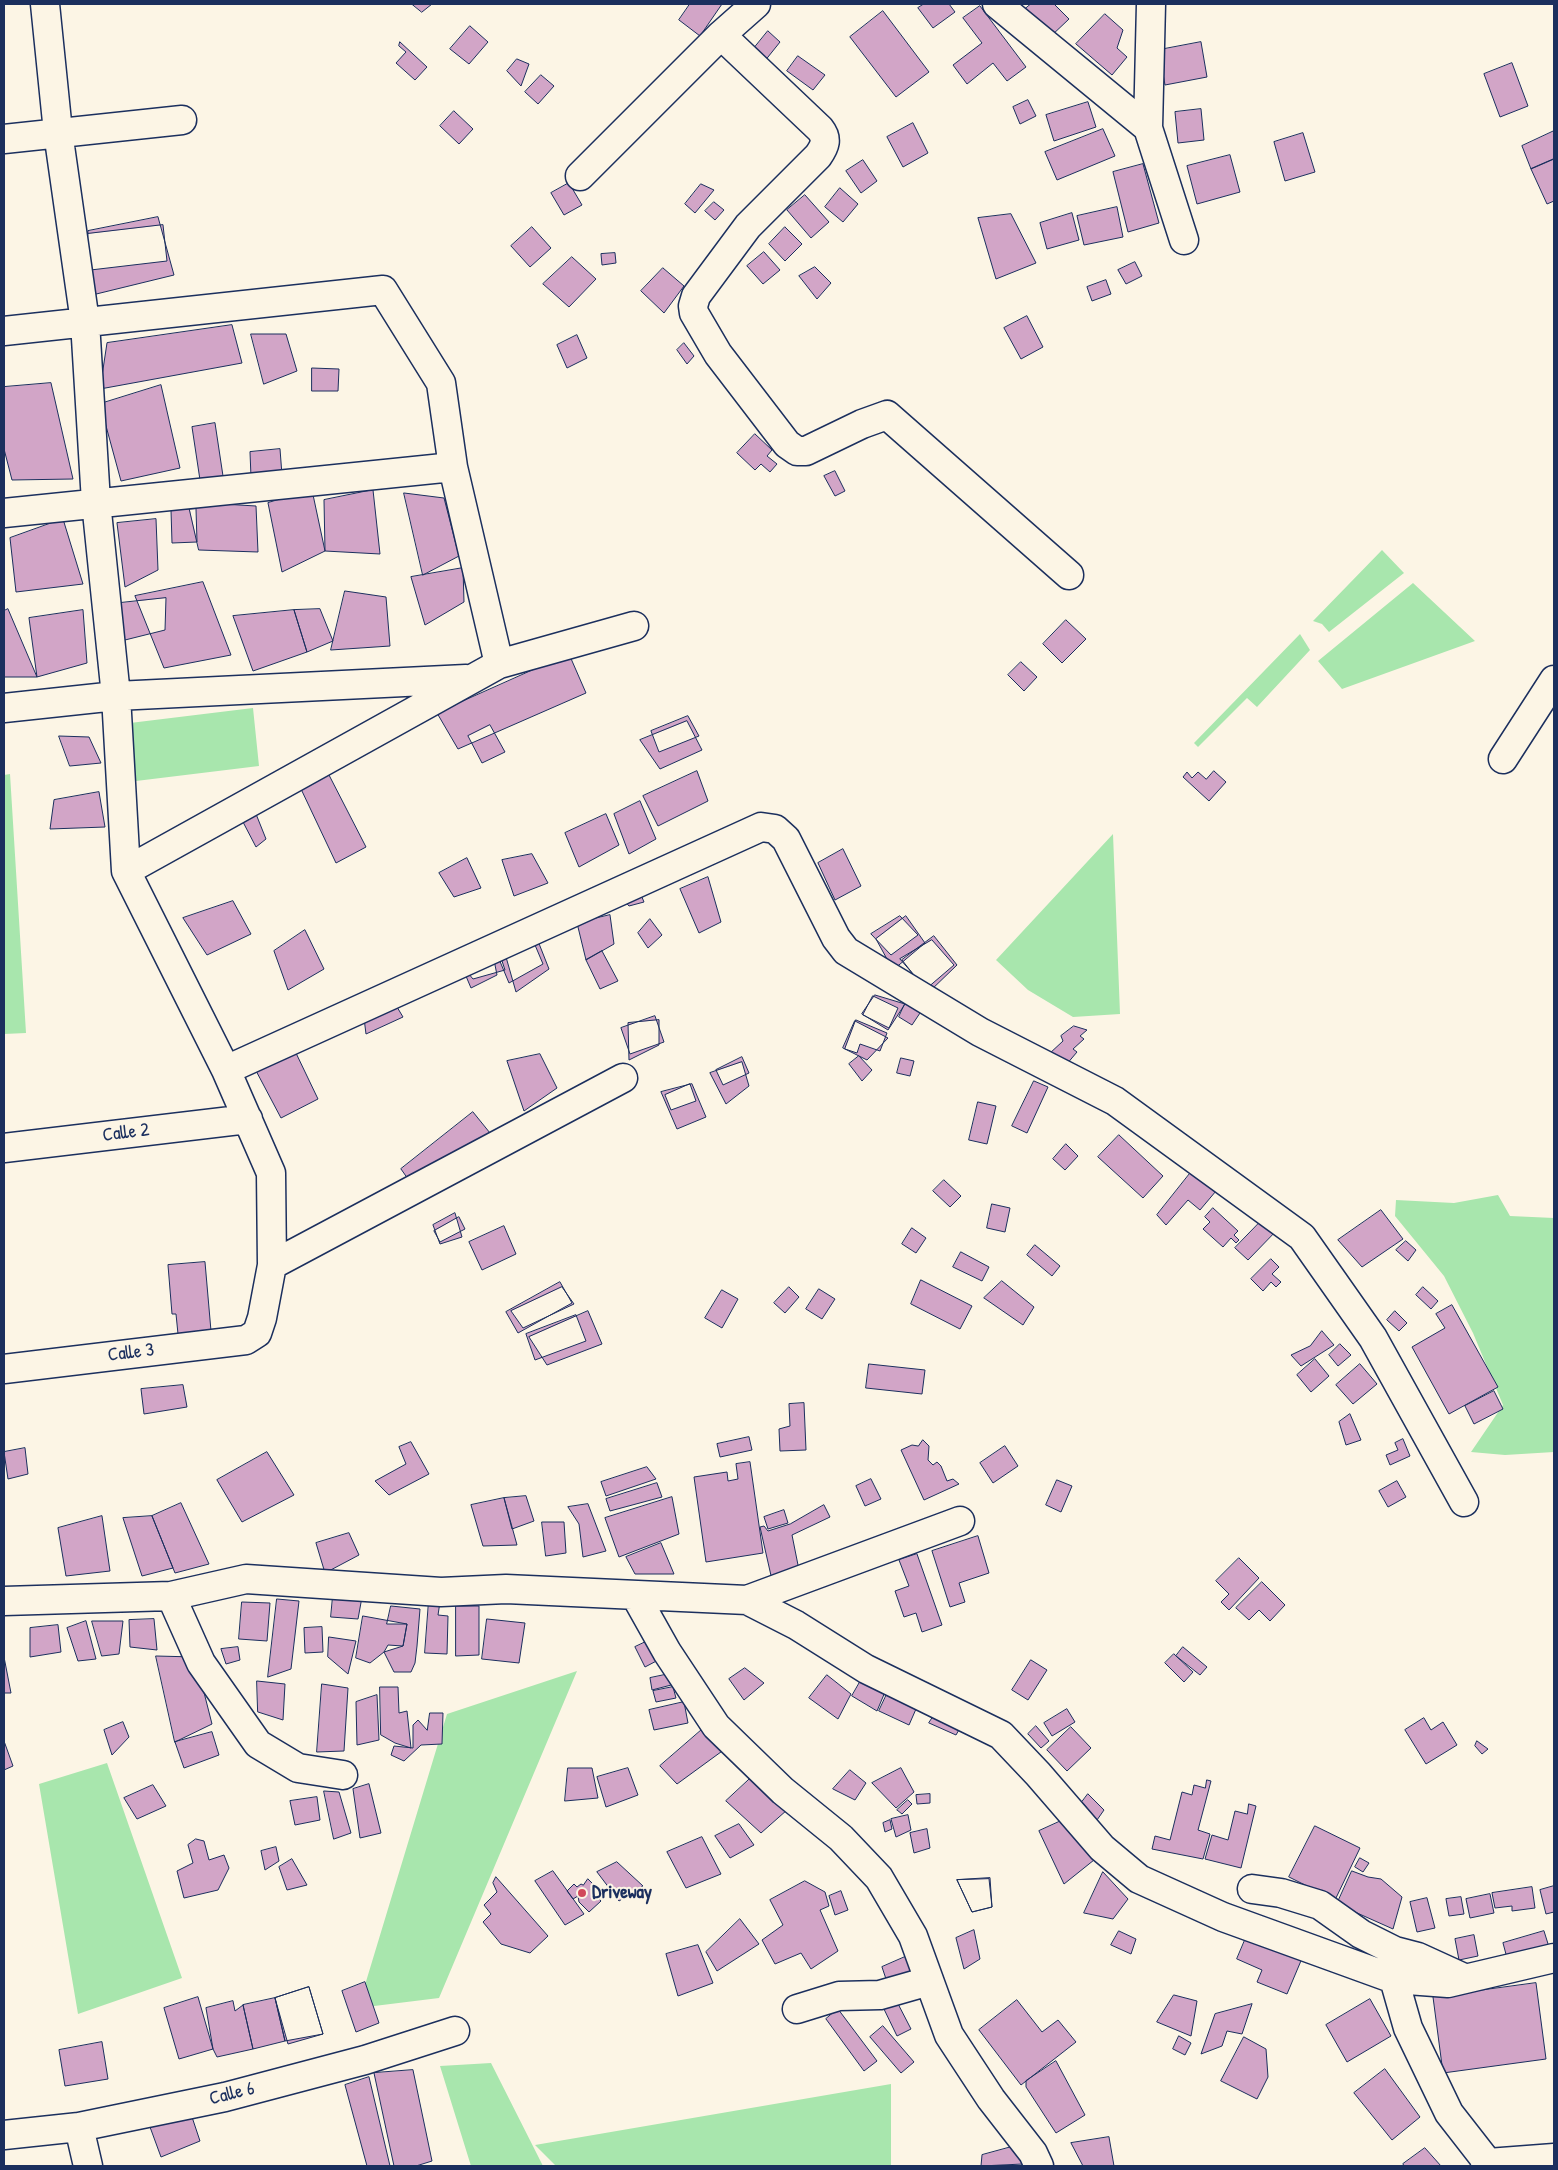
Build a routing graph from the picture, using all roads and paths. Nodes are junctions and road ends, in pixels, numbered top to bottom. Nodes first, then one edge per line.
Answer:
1 (45, 4) edge
2 (756, 4) edge
3 (997, 4) edge
4 (1151, 4) edge
5 (721, 35) junction
6 (182, 120) dead end
7 (1148, 128) junction
8 (58, 132) junction
9 (4, 139) edge
10 (580, 176) dead end
11 (1184, 240) dead end
12 (85, 322) junction
13 (4, 331) edge
14 (453, 468) junction
15 (96, 502) junction
16 (4, 513) edge
17 (1069, 575) dead end
18 (634, 626) dead end
19 (499, 664) junction
20 (472, 679) junction
21 (1554, 680) edge
22 (116, 696) junction
23 (4, 708) edge
24 (1503, 759) dead end
25 (126, 871) junction
26 (226, 1070) junction
27 (624, 1078) dead end
28 (248, 1119) junction
29 (4, 1148) edge
30 (272, 1265) junction
31 (4, 1369) edge
32 (1464, 1502) dead end
33 (960, 1521) dead end
34 (635, 1595) junction
35 (171, 1596) junction
36 (747, 1600) junction
37 (4, 1601) edge
38 (343, 1775) dead end
39 (1252, 1889) dead end
40 (1554, 1958) edge
41 (1394, 1979) junction
42 (1467, 1980) junction
43 (929, 1981) junction
44 (797, 2009) dead end
45 (454, 2031) dead end
46 (79, 2128) junction
47 (4, 2135) edge
48 (1554, 2158) edge
49 (1486, 2164) edge
50 (88, 2166) edge
51 (1039, 2166) edge

1 - 8 street
2 - 5 street
3 - 7 street
4 - 7 street
5 - 10 street
5 - 17 street
6 - 8 street
7 - 11 street
8 - 9 street
8 - 12 street
12 - 13 street
12 - 14 street
12 - 15 street
14 - 15 street
14 - 19 street
15 - 16 street
15 - 22 street
18 - 19 street
19 - 20 street
20 - 22 street
20 - 25 street
21 - 24 street
22 - 23 street
22 - 25 street
25 - 26 street
26 - 28 street
26 - 32 street
27 - 30 street
28 - 29 street, Calle 2
28 - 30 street
30 - 31 street, Calle 3
33 - 36 street
34 - 35 street
34 - 36 street
34 - 43 street
35 - 37 street
35 - 38 street
36 - 41 street
39 - 42 street
40 - 42 street
41 - 42 street
41 - 49 street
43 - 44 street
43 - 51 street
45 - 46 street, Calle 6
46 - 47 street, Calle 6
46 - 50 street
48 - 49 street

